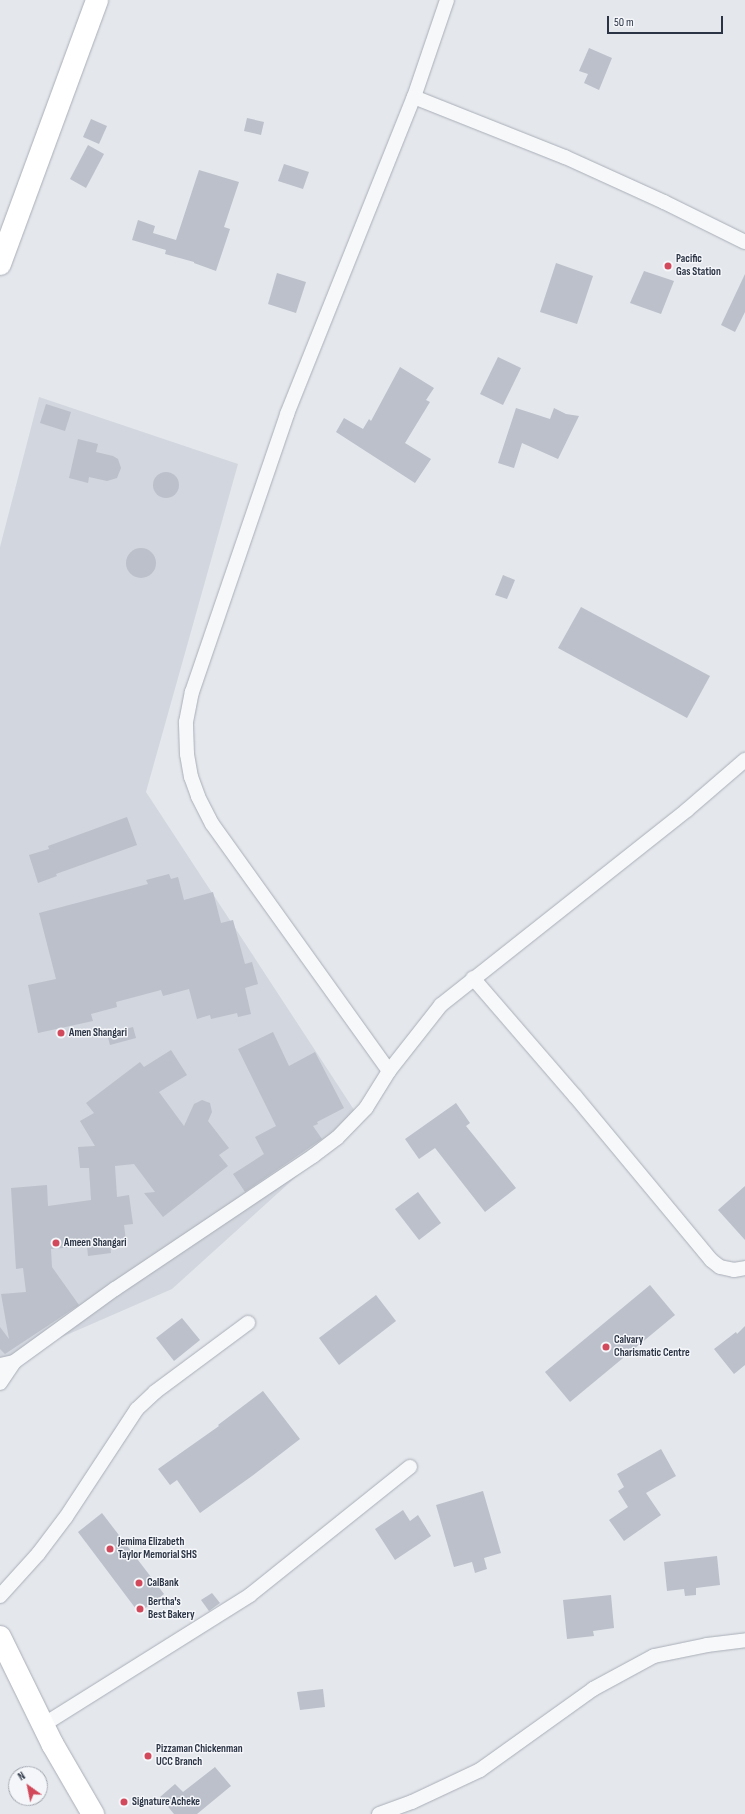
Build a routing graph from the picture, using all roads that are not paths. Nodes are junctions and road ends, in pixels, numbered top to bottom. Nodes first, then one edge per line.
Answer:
1 (97, 0) edge
2 (447, 0) edge
3 (414, 97) junction
4 (745, 242) edge
5 (0, 264) edge
6 (745, 760) edge
7 (473, 978) junction
8 (389, 1071) junction
9 (745, 1268) edge
10 (248, 1323) dead end
11 (14, 1362) junction
12 (0, 1365) edge
13 (0, 1383) edge
14 (410, 1466) dead end
15 (0, 1596) edge
16 (745, 1640) edge
17 (1, 1642) edge
18 (0, 1676) edge
19 (25, 1690) junction
20 (43, 1725) junction
21 (93, 1814) edge
22 (379, 1814) edge

1 - 5 highway
2 - 3 street
3 - 4 street
3 - 8 street
6 - 7 street
7 - 8 street
7 - 9 street
8 - 11 street
10 - 15 street
11 - 12 street
11 - 13 street
14 - 20 street
16 - 22 street
17 - 19 highway
18 - 19 highway
19 - 20 highway
20 - 21 highway

